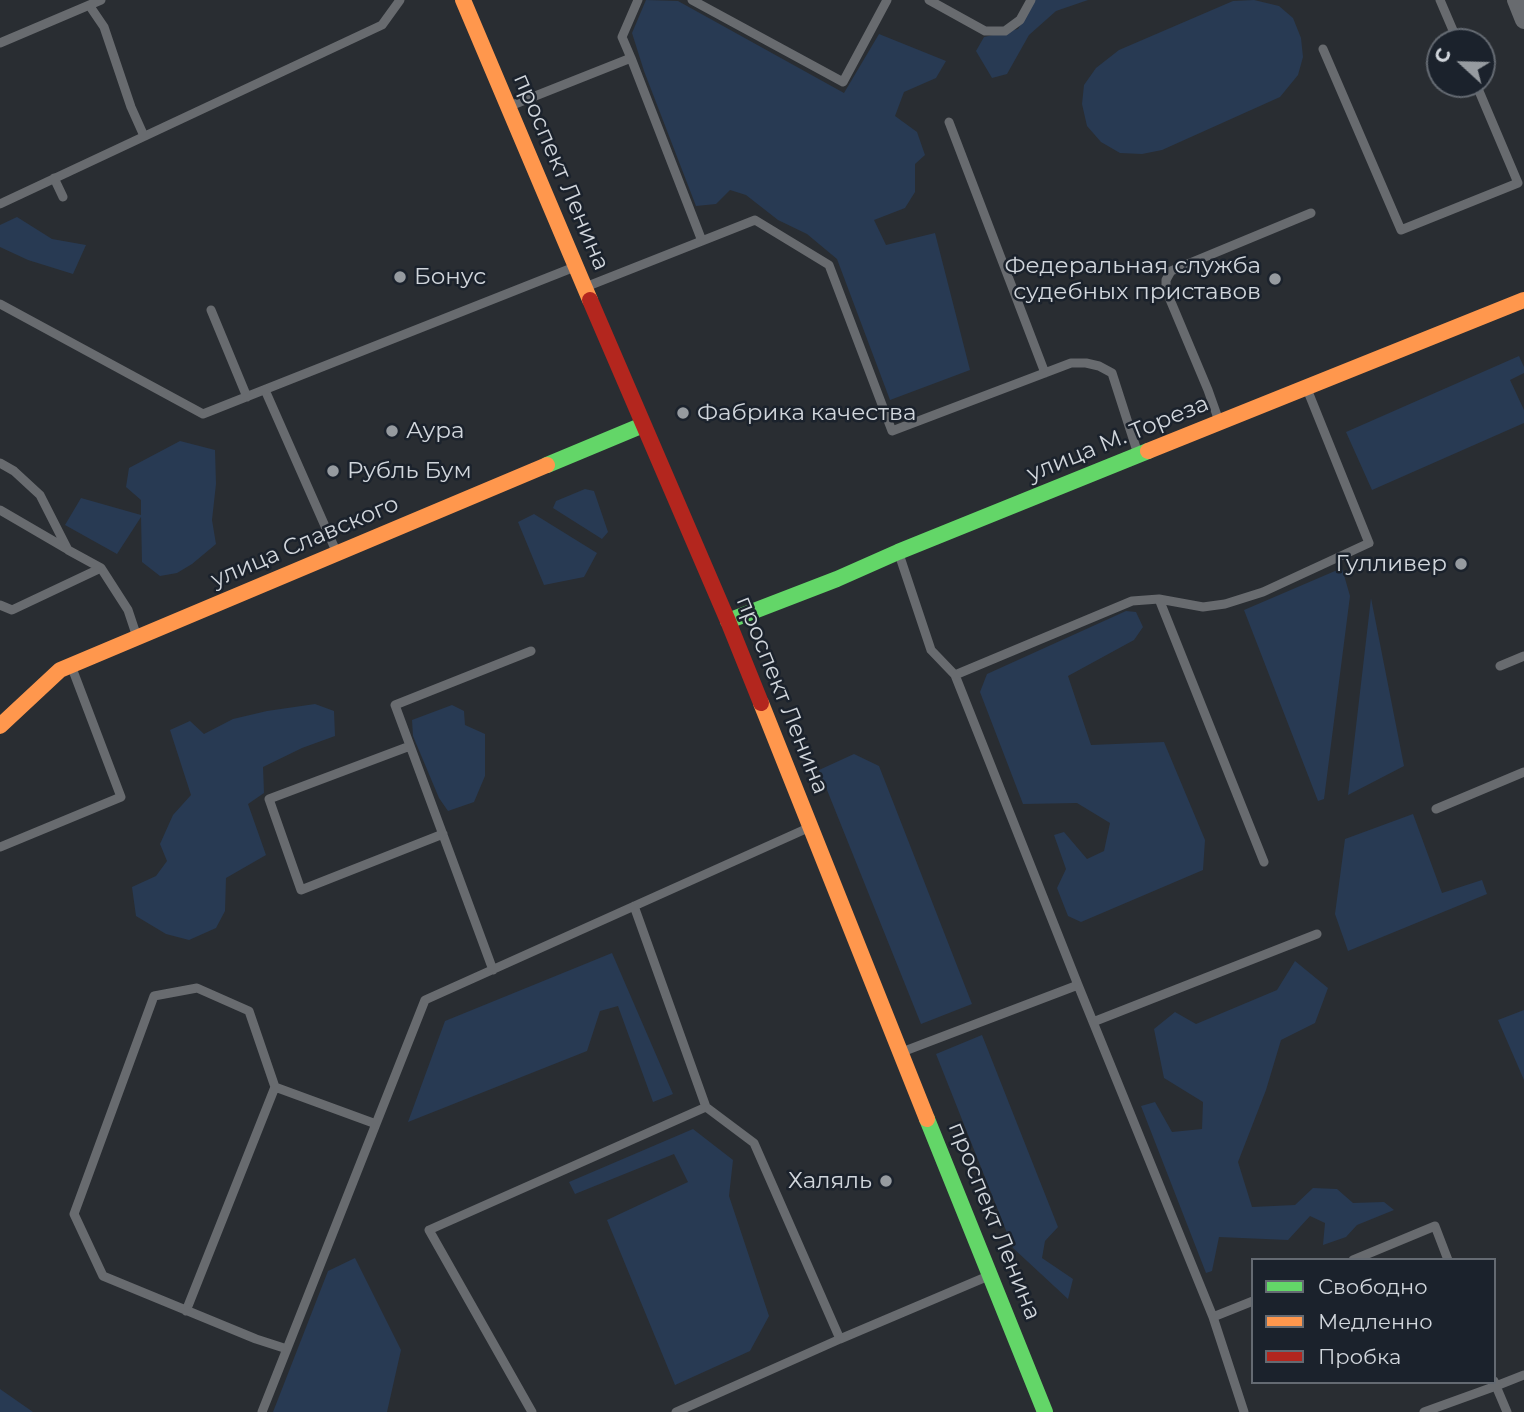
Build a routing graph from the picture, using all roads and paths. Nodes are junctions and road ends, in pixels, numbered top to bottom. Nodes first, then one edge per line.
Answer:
1 (101, 0) edge
2 (400, 0) edge
3 (463, 0) edge
4 (638, 0) edge
5 (692, 0) edge
6 (887, 0) edge
7 (929, 0) edge
8 (1031, 0) edge
9 (1440, 0) edge
10 (1516, 0) edge
11 (89, 5) junction
12 (1524, 19) edge
13 (1452, 28) edge
14 (0, 43) edge
15 (1323, 49) dead end
16 (631, 58) junction
17 (1482, 98) edge
18 (509, 106) junction
19 (949, 122) dead end
20 (144, 136) junction
21 (54, 178) junction
22 (63, 197) dead end
23 (0, 204) edge
24 (1311, 213) dead end
25 (702, 241) junction
26 (576, 267) junction
27 (585, 287) junction
28 (1524, 300) edge
29 (0, 304) edge
30 (211, 310) dead end
31 (1045, 373) junction
32 (1306, 388) junction
33 (265, 390) junction
34 (247, 397) junction
35 (1220, 423) junction
36 (643, 425) junction
37 (1139, 455) junction
38 (0, 463) edge
39 (0, 510) edge
40 (68, 550) junction
41 (898, 552) junction
42 (337, 553) junction
43 (101, 568) junction
44 (1159, 599) junction
45 (0, 605) edge
46 (729, 621) junction
47 (138, 637) junction
48 (531, 651) dead end
49 (1524, 656) edge
50 (71, 665) junction
51 (1500, 666) dead end
52 (955, 675) junction
53 (3, 718) edge
54 (410, 746) junction
55 (1524, 772) edge
56 (1436, 809) dead end
57 (810, 827) junction
58 (443, 834) junction
59 (0, 847) edge
60 (1264, 862) dead end
61 (634, 906) junction
62 (1317, 934) dead end
63 (493, 970) junction
64 (1078, 985) junction
65 (1093, 1022) junction
66 (901, 1052) junction
67 (275, 1087) junction
68 (706, 1107) junction
69 (376, 1124) junction
70 (1358, 1258) edge
71 (1447, 1258) edge
72 (991, 1275) junction
73 (1251, 1302) edge
74 (186, 1311) junction
75 (1213, 1317) junction
76 (840, 1339) junction
77 (287, 1349) junction
78 (1524, 1375) edge
79 (1496, 1383) edge
80 (1493, 1384) edge
81 (1495, 1384) edge
82 (262, 1412) edge
83 (532, 1412) edge
84 (676, 1412) edge
85 (1045, 1412) edge
86 (1244, 1412) edge
87 (1424, 1412) edge
88 (1507, 1412) edge

1 - 11 lane
2 - 20 lane
3 - 18 street, проспект Ленина
4 - 16 lane
5 - 6 lane
7 - 8 lane
9 - 13 lane
10 - 12 street
11 - 14 lane
11 - 20 lane
15 - 17 lane
16 - 18 lane
16 - 25 lane
18 - 26 street, проспект Ленина
19 - 31 lane
20 - 21 lane
21 - 22 lane
21 - 23 lane
24 - 35 lane
25 - 27 lane
25 - 31 lane
26 - 27 street, проспект Ленина
26 - 33 lane
27 - 36 street, проспект Ленина
28 - 32 street, улица М. Тореза
29 - 34 lane
30 - 34 lane
31 - 37 lane
32 - 35 street, улица М. Тореза
32 - 44 lane
33 - 34 lane
33 - 42 lane
35 - 37 street, улица М. Тореза
36 - 42 street, улица Славского
36 - 46 street, проспект Ленина
37 - 41 street, улица М. Тореза
38 - 40 lane
39 - 40 lane
40 - 43 lane
41 - 46 street, улица М. Тореза
41 - 52 lane
42 - 47 street, улица Славского
43 - 45 lane
43 - 47 lane
44 - 52 lane
44 - 60 lane
46 - 57 street, проспект Ленина
47 - 50 street, улица Славского
48 - 54 lane
49 - 51 lane
50 - 53 street, улица Славского
50 - 59 lane
52 - 64 lane
54 - 58 lane
54 - 58 lane
55 - 56 lane
57 - 61 lane
57 - 66 street, проспект Ленина
58 - 63 lane
61 - 63 lane
61 - 68 lane
62 - 65 lane
63 - 69 lane
64 - 65 lane
64 - 66 lane
65 - 75 lane
66 - 72 street, проспект Ленина
67 - 69 lane
67 - 74 lane
67 - 74 lane
68 - 76 lane
68 - 83 lane
69 - 77 lane
70 - 71 lane
72 - 76 lane
72 - 85 street, проспект Ленина
73 - 75 lane
74 - 77 lane
75 - 86 lane
76 - 84 lane
77 - 82 lane
78 - 79 lane
80 - 87 lane
81 - 88 lane

